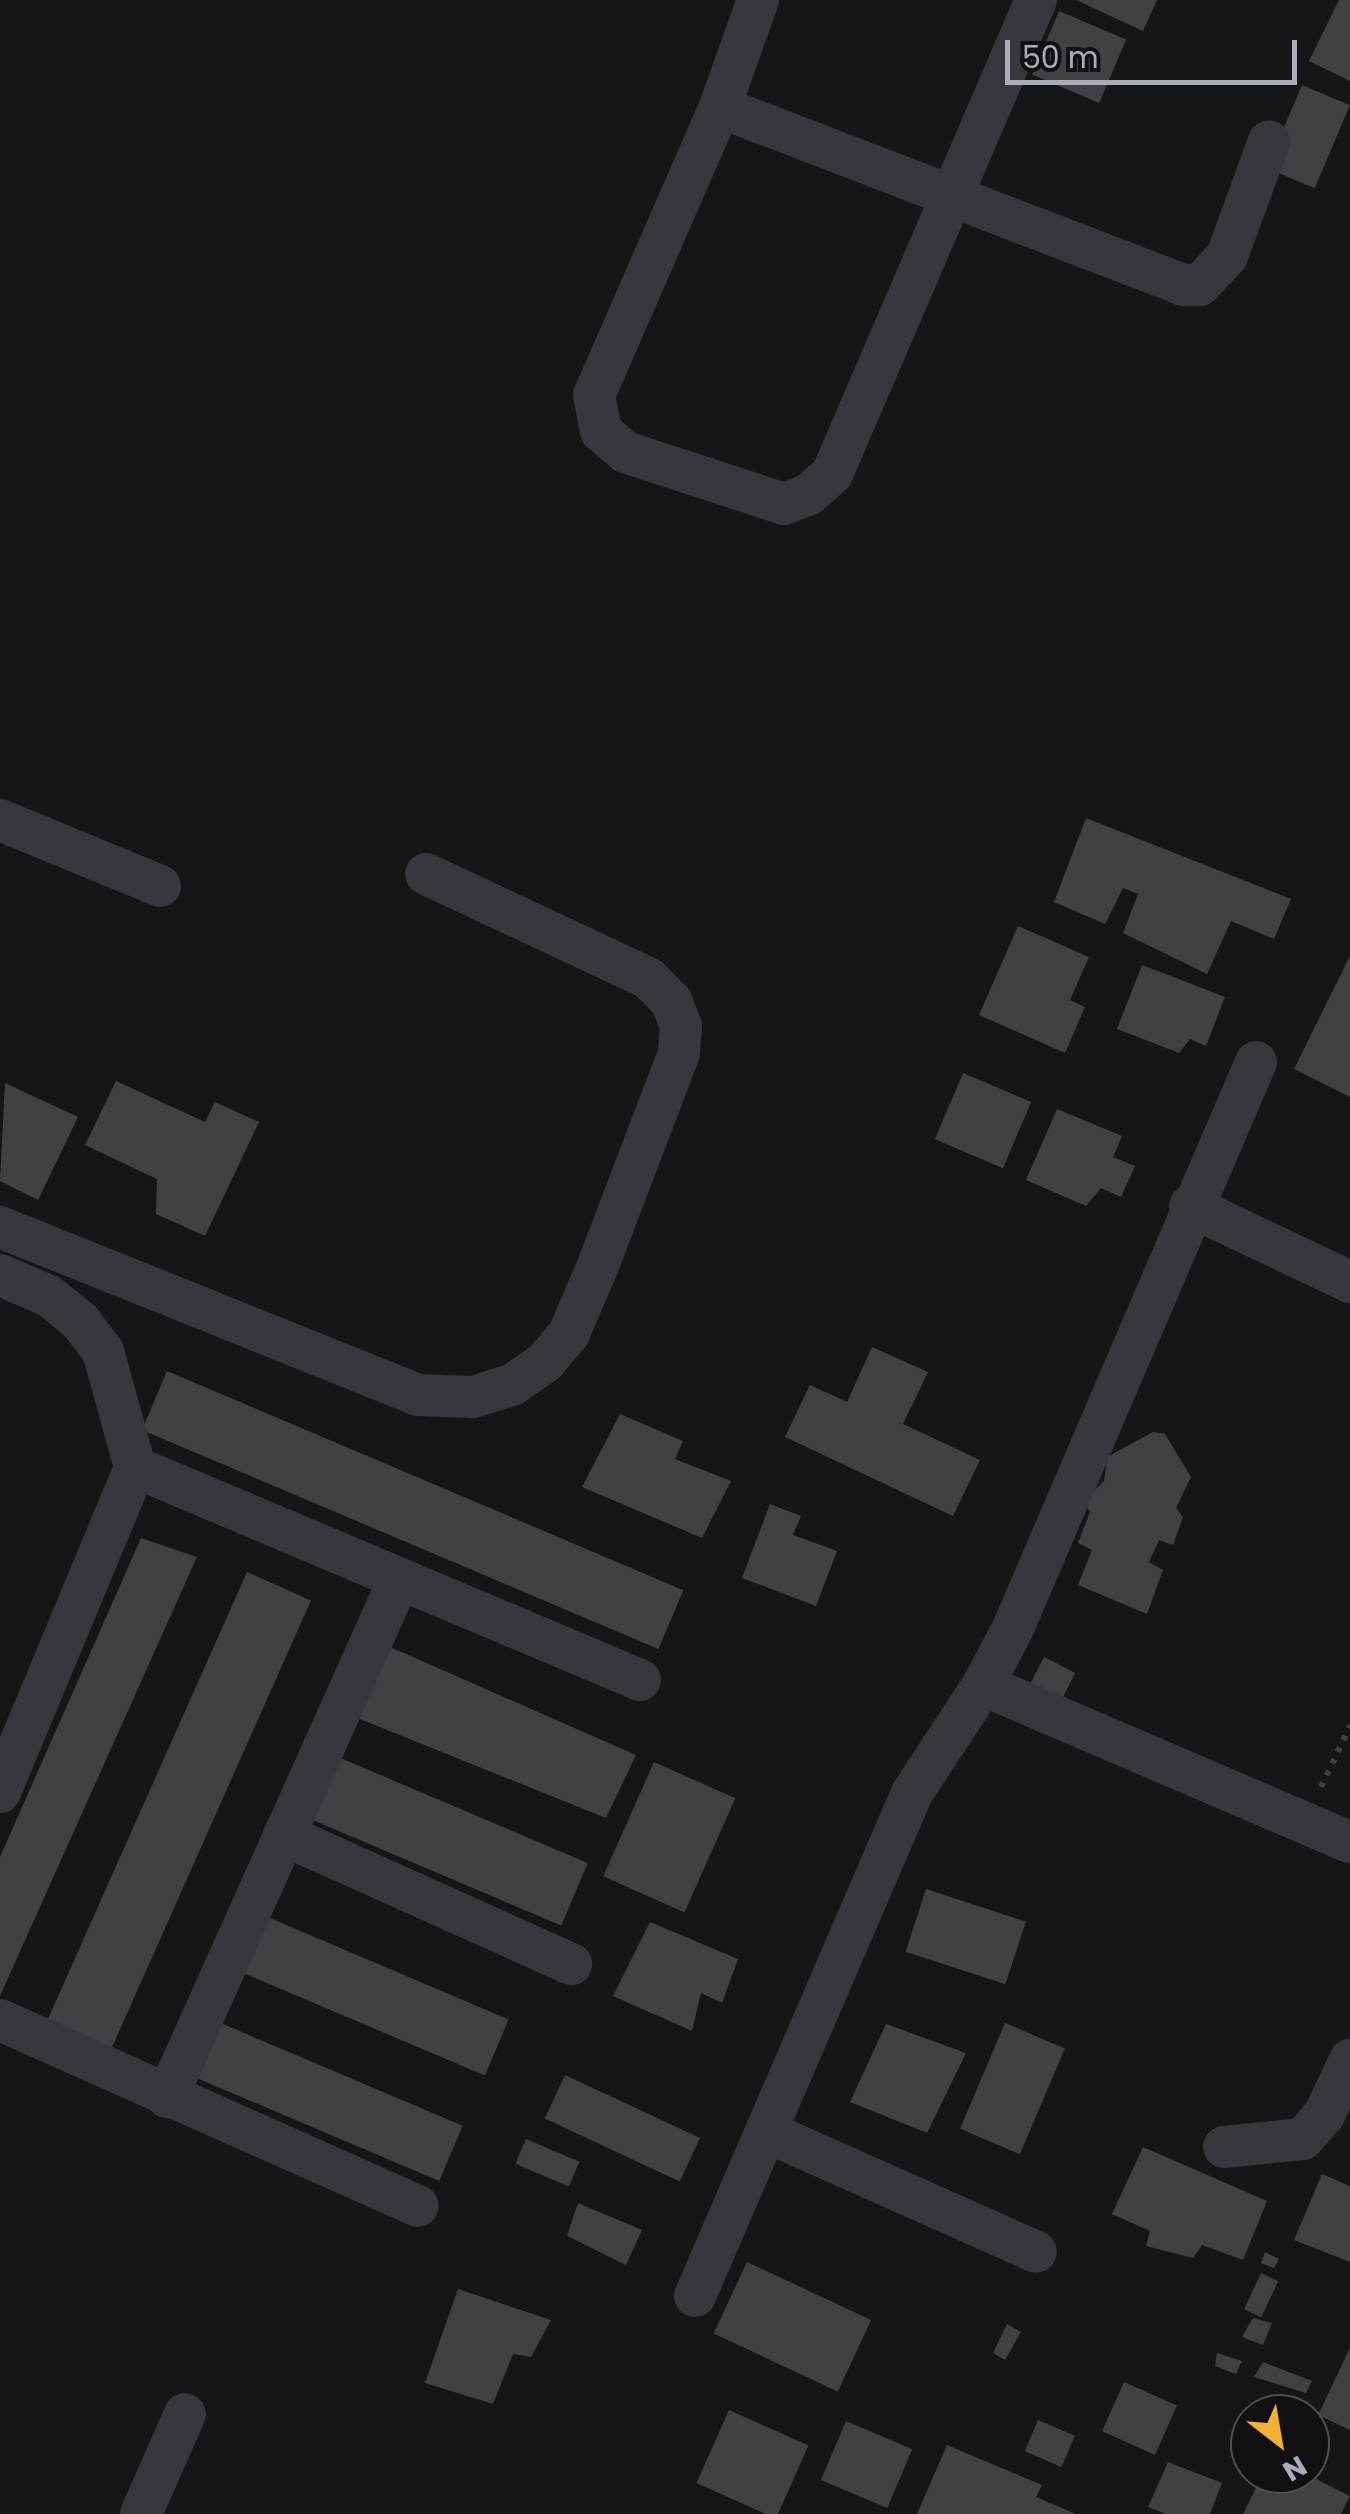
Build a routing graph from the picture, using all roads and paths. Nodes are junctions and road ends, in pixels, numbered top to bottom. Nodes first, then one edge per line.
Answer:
1 (758, 0) edge
2 (1036, 0) edge
3 (720, 107) junction
4 (1270, 141) dead end
5 (957, 194) junction
6 (0, 820) edge
7 (426, 874) dead end
8 (160, 886) dead end
9 (1256, 1062) dead end
10 (1190, 1206) junction
11 (0, 1226) edge
12 (0, 1275) edge
13 (1350, 1282) edge
14 (135, 1466) junction
15 (398, 1582) junction
16 (640, 1680) dead end
17 (983, 1685) junction
18 (1350, 1726) edge
19 (0, 1792) edge
20 (1304, 1825) junction
21 (284, 1835) junction
22 (1350, 1842) edge
23 (571, 1964) dead end
24 (0, 2020) edge
25 (1350, 2060) edge
26 (167, 2097) junction
27 (769, 2133) junction
28 (1224, 2147) dead end
29 (417, 2206) dead end
30 (1036, 2252) dead end
31 (695, 2296) dead end
32 (184, 2414) dead end
33 (140, 2514) edge

1 - 3 street
2 - 5 street
3 - 5 street
3 - 5 street
4 - 5 street
6 - 8 street
7 - 11 street
9 - 10 street
10 - 13 street
10 - 17 street
12 - 14 street
14 - 15 street
14 - 19 street
15 - 16 street
15 - 21 street
17 - 20 street
17 - 27 street
18 - 20 path
20 - 22 street
21 - 23 street
21 - 26 street
24 - 26 street
25 - 28 street
26 - 29 street
27 - 30 street
27 - 31 street
32 - 33 street

